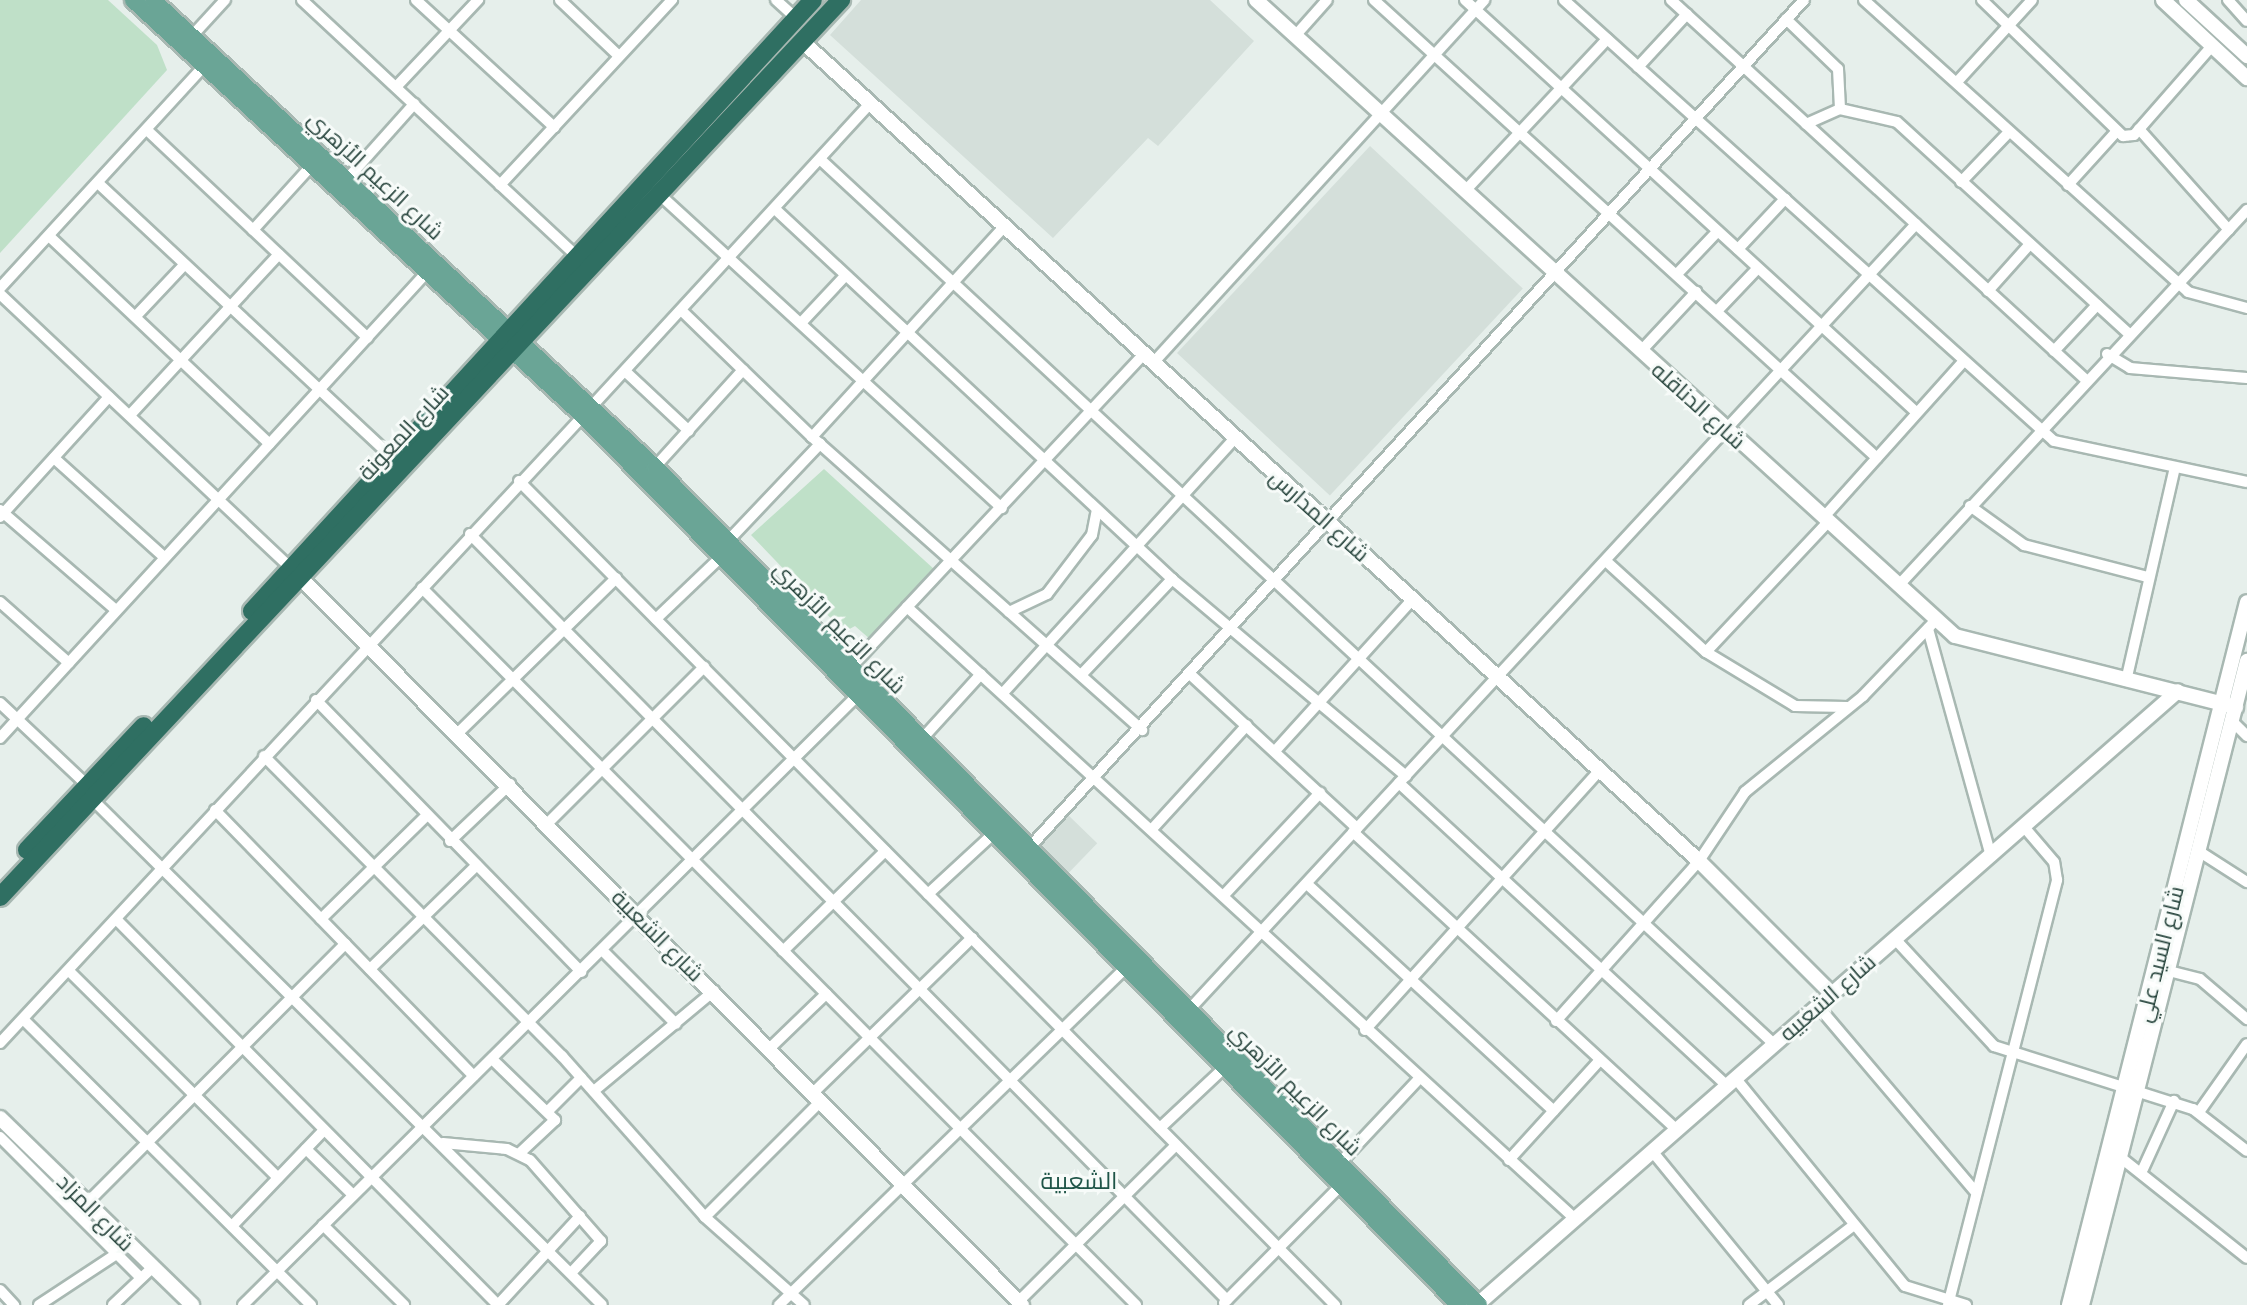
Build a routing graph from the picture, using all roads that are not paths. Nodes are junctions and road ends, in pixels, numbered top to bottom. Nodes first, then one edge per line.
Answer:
1 (133, 0) edge
2 (153, 0) edge
3 (225, 0) edge
4 (302, 0) edge
5 (416, 0) edge
6 (478, 0) edge
7 (560, 0) edge
8 (776, 0) edge
9 (813, 0) edge
10 (841, 0) edge
11 (1256, 0) edge
12 (1327, 0) edge
13 (1374, 0) edge
14 (1465, 0) edge
15 (1484, 0) edge
16 (1564, 0) edge
17 (1671, 0) edge
18 (1804, 0) edge
19 (1864, 0) edge
20 (1982, 0) edge
21 (2032, 0) edge
22 (2163, 0) edge
23 (2186, 0) edge
24 (2228, 0) edge
25 (670, 1) edge
26 (2202, 5) edge
27 (1475, 10) junction
28 (1687, 14) junction
29 (796, 18) junction
30 (1786, 19) junction
31 (2247, 21) edge
32 (2187, 24) junction
33 (2009, 25) junction
34 (448, 32) junction
35 (192, 36) junction
36 (1295, 36) junction
37 (1607, 39) junction
38 (803, 42) junction
39 (2212, 46) junction
40 (1434, 54) junction
41 (619, 56) junction
42 (2247, 56) edge
43 (205, 65) junction
44 (1743, 66) junction
45 (1638, 67) junction
46 (2247, 78) edge
47 (1957, 82) junction
48 (396, 87) junction
49 (1562, 89) junction
50 (871, 103) junction
51 (414, 104) junction
52 (1840, 109) junction
53 (1380, 113) junction
54 (1695, 118) junction
55 (1806, 124) junction
56 (554, 127) junction
57 (2139, 129) junction
58 (147, 130) junction
59 (2117, 131) junction
60 (2009, 132) junction
61 (1521, 133) junction
62 (821, 160) junction
63 (312, 165) junction
64 (1649, 167) junction
65 (347, 179) junction
66 (1961, 182) junction
67 (98, 183) junction
68 (500, 185) junction
69 (2068, 185) junction
70 (1465, 191) junction
71 (659, 194) junction
72 (1785, 199) junction
73 (775, 209) junction
74 (2247, 210) edge
75 (1608, 212) junction
76 (1916, 224) junction
77 (1005, 226) junction
78 (253, 230) junction
79 (2229, 230) junction
80 (1718, 231) junction
81 (49, 236) junction
82 (2030, 244) junction
83 (1738, 249) junction
84 (279, 254) junction
85 (577, 256) junction
86 (729, 256) junction
87 (185, 264) junction
88 (1758, 268) junction
89 (428, 271) junction
90 (1553, 271) junction
91 (1677, 274) junction
92 (1868, 274) junction
93 (845, 276) junction
94 (953, 282) junction
95 (2178, 282) junction
96 (0, 291) edge
97 (1988, 291) junction
98 (1696, 292) junction
99 (2097, 305) junction
100 (231, 307) junction
101 (2247, 308) edge
102 (681, 310) junction
103 (1717, 311) junction
104 (136, 316) junction
105 (801, 323) junction
106 (1823, 326) junction
107 (2128, 333) junction
108 (906, 334) junction
109 (368, 338) junction
110 (512, 339) junction
111 (1641, 351) junction
112 (2054, 351) junction
113 (2107, 354) junction
114 (1150, 358) junction
115 (181, 359) junction
116 (1964, 361) junction
117 (743, 370) junction
118 (1782, 371) junction
119 (626, 372) junction
120 (2084, 378) junction
121 (2247, 378) edge
122 (863, 381) junction
123 (320, 390) junction
124 (109, 397) junction
125 (587, 411) junction
126 (1916, 412) junction
127 (1091, 414) junction
128 (130, 415) junction
129 (2039, 428) junction
130 (689, 431) junction
131 (1728, 431) junction
132 (1235, 438) junction
133 (816, 440) junction
134 (270, 444) junction
135 (54, 458) junction
136 (393, 458) junction
137 (1877, 458) junction
138 (1045, 463) junction
139 (655, 467) junction
140 (2174, 471) junction
141 (519, 481) junction
142 (2247, 482) edge
143 (1184, 497) junction
144 (220, 501) junction
145 (1970, 506) junction
146 (1002, 508) junction
147 (1097, 509) junction
148 (1, 513) edge
149 (1826, 520) junction
150 (1329, 521) junction
151 (470, 534) junction
152 (1137, 547) junction
153 (724, 550) junction
154 (164, 557) junction
155 (950, 562) junction
156 (1607, 562) junction
157 (295, 573) junction
158 (2148, 577) junction
159 (616, 578) junction
160 (1277, 578) junction
161 (1172, 579) junction
162 (1899, 585) junction
163 (422, 588) junction
164 (1413, 599) junction
165 (0, 602) edge
166 (2247, 602) edge
167 (907, 607) junction
168 (116, 610) junction
169 (1009, 612) junction
170 (656, 619) junction
171 (1932, 625) junction
172 (1234, 628) junction
173 (564, 630) junction
174 (370, 643) junction
175 (1050, 644) junction
176 (1706, 652) junction
177 (1361, 658) junction
178 (2247, 661) edge
179 (69, 663) junction
180 (704, 667) junction
181 (850, 668) junction
182 (981, 674) junction
183 (1082, 674) junction
184 (1191, 675) junction
185 (513, 680) junction
186 (1501, 680) junction
187 (2126, 681) junction
188 (2178, 691) junction
189 (1003, 693) junction
190 (858, 695) junction
191 (316, 700) junction
192 (1323, 700) junction
193 (0, 703) edge
194 (2232, 704) junction
195 (1847, 707) junction
196 (652, 719) junction
197 (18, 720) junction
198 (1247, 725) junction
199 (1142, 730) junction
200 (459, 732) junction
201 (1445, 735) junction
202 (2247, 736) edge
203 (0, 738) edge
204 (921, 740) junction
205 (1275, 751) junction
206 (264, 756) junction
207 (794, 759) junction
208 (602, 769) junction
209 (1599, 771) junction
210 (1096, 778) junction
211 (1402, 780) junction
212 (510, 784) junction
213 (90, 792) junction
214 (1320, 793) junction
215 (215, 810) junction
216 (743, 810) junction
217 (426, 816) junction
218 (548, 823) junction
219 (2024, 827) junction
220 (1153, 828) junction
221 (1355, 830) junction
222 (1545, 830) junction
223 (994, 833) junction
224 (450, 841) junction
225 (1028, 849) junction
226 (885, 851) junction
227 (2200, 852) junction
228 (1991, 856) junction
229 (693, 860) junction
230 (1699, 861) junction
231 (477, 865) junction
232 (374, 866) junction
233 (162, 867) junction
234 (1503, 877) junction
235 (0, 879) edge
236 (2247, 882) edge
237 (1307, 884) junction
238 (928, 894) junction
239 (1225, 894) junction
240 (0, 897) edge
241 (833, 902) junction
242 (638, 914) junction
243 (422, 917) junction
244 (116, 919) junction
245 (321, 919) junction
246 (1644, 920) junction
247 (1456, 928) junction
248 (1263, 932) junction
249 (972, 938) junction
250 (1895, 939) junction
251 (345, 944) junction
252 (603, 951) junction
253 (783, 951) junction
254 (1126, 967) junction
255 (1602, 968) junction
256 (370, 969) junction
257 (2162, 969) junction
258 (69, 971) junction
259 (581, 972) junction
260 (1411, 979) junction
261 (919, 989) junction
262 (714, 991) junction
263 (1831, 993) junction
264 (826, 994) junction
265 (291, 996) junction
266 (1817, 1005) junction
267 (1188, 1011) junction
268 (23, 1019) junction
269 (2247, 1019) edge
270 (1556, 1021) junction
271 (676, 1024) junction
272 (527, 1025) junction
273 (1062, 1029) junction
274 (1365, 1030) junction
275 (870, 1038) junction
276 (0, 1043) edge
277 (1774, 1044) junction
278 (2247, 1044) edge
279 (242, 1046) junction
280 (770, 1048) junction
281 (2011, 1052) junction
282 (492, 1059) junction
283 (1600, 1060) junction
284 (1225, 1067) junction
285 (474, 1076) junction
286 (581, 1078) junction
287 (1009, 1080) junction
288 (1418, 1080) junction
289 (1732, 1083) junction
290 (2132, 1087) junction
291 (595, 1090) junction
292 (195, 1092) junction
293 (818, 1096) junction
294 (2174, 1101) junction
295 (548, 1111) junction
296 (1554, 1111) junction
297 (2199, 1112) junction
298 (0, 1118) edge
299 (421, 1127) junction
300 (959, 1128) junction
301 (1160, 1128) junction
302 (324, 1130) junction
303 (1677, 1130) junction
304 (0, 1137) edge
305 (146, 1141) junction
306 (443, 1143) junction
307 (1176, 1145) junction
308 (306, 1149) junction
309 (1652, 1151) junction
310 (2247, 1151) edge
311 (521, 1152) junction
312 (2120, 1157) junction
313 (1509, 1160) junction
314 (1339, 1164) junction
315 (2143, 1169) junction
316 (371, 1176) junction
317 (278, 1178) junction
318 (903, 1183) junction
319 (1341, 1185) junction
320 (1975, 1191) junction
321 (353, 1195) junction
322 (1124, 1196) junction
323 (87, 1203) junction
324 (580, 1216) junction
325 (705, 1217) junction
326 (1574, 1218) junction
327 (323, 1225) junction
328 (1854, 1225) junction
329 (232, 1226) junction
330 (1076, 1245) junction
331 (1278, 1248) junction
332 (549, 1251) junction
333 (118, 1253) junction
334 (2247, 1258) edge
335 (276, 1270) junction
336 (147, 1273) junction
337 (571, 1273) junction
338 (0, 1290) edge
339 (1767, 1291) junction
340 (791, 1293) junction
341 (1224, 1302) edge
342 (1021, 1303) edge
343 (1949, 1303) edge
344 (1478, 1304) edge
345 (14, 1305) edge
346 (39, 1305) edge
347 (113, 1305) edge
348 (192, 1305) edge
349 (243, 1305) edge
350 (311, 1305) edge
351 (404, 1305) edge
352 (498, 1305) edge
353 (602, 1305) edge
354 (779, 1305) edge
355 (804, 1305) edge
356 (1136, 1305) edge
357 (1335, 1305) edge
358 (1459, 1305) edge
359 (1749, 1305) edge
360 (1778, 1305) edge
361 (1966, 1305) edge
362 (2069, 1305) edge
363 (2082, 1305) edge

1 - 43 main road, شارع الزعيم الأزهري
2 - 35 main road, شارع الزعيم الأزهري
3 - 35 street
4 - 48 street
5 - 34 street
6 - 34 street
7 - 41 street
8 - 29 street
9 - 29 highway, شارع المعونة
10 - 38 highway, شارع المعونة
11 - 36 street, شارع الدناقله
12 - 36 street
13 - 40 street
14 - 27 street
15 - 27 street
16 - 37 street
17 - 28 street
18 - 30 street
19 - 47 street
20 - 33 street
21 - 33 street
22 - 32 street
23 - 26 street
24 - 31 street
25 - 41 street
26 - 32 street
26 - 42 street
27 - 40 street
27 - 49 street
28 - 44 street
28 - 45 street
29 - 85 highway, شارع المعونة
30 - 44 street
30 - 52 street
32 - 39 street
33 - 47 street
33 - 59 street
34 - 48 street
34 - 56 street
35 - 65 main road, شارع الزعيم الأزهري
36 - 53 street, شارع الدناقله
37 - 45 street
37 - 49 street
38 - 50 street, شارع المدارس
38 - 71 highway, شارع المعونة
39 - 46 street
39 - 57 street
40 - 53 street
40 - 61 street
41 - 56 street
43 - 58 street
43 - 63 main road, شارع الزعيم الأزهري
44 - 54 street
44 - 55 street
45 - 54 street
47 - 60 street
48 - 51 street
49 - 61 street
49 - 64 street
50 - 62 street
50 - 77 street, شارع المدارس
51 - 65 street
51 - 68 street
52 - 55 street
52 - 66 street
53 - 70 street, شارع الدناقله
53 - 114 street
54 - 64 street
54 - 72 street
55 - 76 street
56 - 68 street
57 - 59 street
57 - 79 street
58 - 67 street
58 - 78 street
59 - 69 street
60 - 66 street
60 - 69 street
61 - 70 street
61 - 75 street
62 - 73 street
62 - 94 street
63 - 78 street
63 - 89 main road, شارع الزعيم الأزهري
64 - 75 street
64 - 80 street
65 - 110 main road, شارع الزعيم الأزهري
66 - 82 street
67 - 81 street
67 - 87 street
68 - 85 street
69 - 95 street
70 - 90 street, شارع الدناقله
71 - 86 street
71 - 110 highway, شارع المعونة
72 - 83 street
72 - 92 street
73 - 86 street
73 - 93 street
74 - 79 street
75 - 90 street
75 - 91 street
76 - 92 street
76 - 97 street
77 - 94 street
77 - 114 street, شارع المدارس
78 - 84 street
79 - 95 street
80 - 83 street
80 - 91 street
81 - 96 street
81 - 104 street
82 - 97 street
82 - 99 street
83 - 88 street
84 - 100 street
84 - 109 street
85 - 110 highway, شارع المعونة
86 - 102 street
86 - 105 street
87 - 100 street
87 - 104 street
88 - 103 street
88 - 106 street
89 - 109 street
89 - 110 main road, شارع الزعيم الأزهري
90 - 111 street, شارع الدناقله
90 - 150 street
91 - 98 street
92 - 106 street
92 - 116 street
93 - 105 street
93 - 108 street
94 - 108 street
94 - 127 street
95 - 101 street
95 - 107 street
96 - 124 street
97 - 112 street
98 - 103 street
98 - 111 street
99 - 107 street
99 - 112 street
100 - 115 street
100 - 123 street
102 - 117 street
102 - 119 street
103 - 118 street
104 - 115 street
105 - 122 street
106 - 118 street
106 - 126 street
107 - 113 street
108 - 122 street
108 - 138 street
109 - 123 street
110 - 125 main road, شارع الزعيم الأزهري
110 - 136 highway, شارع المعونة
110 - 157 highway, شارع المعونة
111 - 131 street, شارع الدناقله
112 - 120 street
113 - 120 street
113 - 121 street
114 - 127 street
114 - 132 street, شارع المدارس
115 - 128 street
115 - 134 street
116 - 126 street
116 - 129 street
117 - 130 street
117 - 133 street
118 - 131 street
118 - 137 street
119 - 125 street
119 - 130 street
120 - 129 street
122 - 133 street
122 - 146 street
123 - 134 street
123 - 136 street
124 - 128 street
124 - 135 street
125 - 139 main road, شارع الزعيم الأزهري
125 - 141 street
125 - 153 main road, شارع الزعيم الأزهري
126 - 137 street
127 - 138 street
127 - 143 street
128 - 144 street
129 - 140 street
129 - 145 street
130 - 139 street
131 - 149 street, شارع الدناقله
131 - 156 street
132 - 143 street
132 - 150 street, شارع المدارس
133 - 153 street
133 - 155 street
134 - 144 street
135 - 148 street
135 - 154 street
136 - 157 highway, شارع المعونة
137 - 149 street
138 - 146 street
138 - 147 street
139 - 153 main road, شارع الزعيم الأزهري
140 - 142 street
140 - 158 street
141 - 151 street
141 - 159 street
143 - 152 street
143 - 160 street
144 - 154 street
144 - 157 street
145 - 158 street
145 - 162 street
146 - 155 street
147 - 152 street
147 - 169 street
148 - 168 street
149 - 162 street, شارع الدناقله
149 - 176 street
150 - 160 street
150 - 164 street, شارع المدارس
151 - 163 street
151 - 173 street
152 - 161 street
152 - 175 street
153 - 170 street
153 - 181 main road, شارع الزعيم الأزهري
153 - 190 main road, شارع الزعيم الأزهري
154 - 168 street
155 - 167 street
155 - 169 street
156 - 176 street
156 - 186 street
157 - 174 street, شارع الشعبية
157 - 213 highway, شارع المعونة
158 - 187 street
159 - 170 street
159 - 173 street
160 - 172 street
160 - 177 street
161 - 172 street
161 - 183 street
162 - 171 street, شارع الدناقله
163 - 174 street
163 - 185 street
164 - 177 street
164 - 186 street, شارع المدارس
165 - 179 street
166 - 194 street, شارع السيد علي
167 - 181 street
167 - 182 street
168 - 179 street
169 - 175 street
170 - 180 street
171 - 187 street, شارع الدناقله
171 - 195 street
171 - 228 street
172 - 184 street
172 - 192 street
173 - 185 street
173 - 196 street
174 - 191 street
174 - 200 street, شارع الشعبية
175 - 183 street
175 - 189 street
176 - 195 street
177 - 192 street
177 - 201 street
178 - 194 street, شارع السيد علي
179 - 197 street
180 - 196 street
180 - 207 street
181 - 204 main road, شارع الزعيم الأزهري
182 - 189 street
182 - 204 street
183 - 199 street
184 - 198 street
184 - 199 street
185 - 200 street
185 - 208 street
186 - 201 street
186 - 209 street, شارع المدارس
187 - 188 street, شارع الدناقله
188 - 194 street, شارع الدناقله
188 - 219 street, شارع الشعبيه
189 - 210 street
190 - 207 street
190 - 223 main road, شارع الزعيم الأزهري
191 - 206 street
191 - 217 street
192 - 205 street
192 - 211 street
193 - 197 street
194 - 202 street
194 - 227 street, شارع السيد علي
194 - 257 street, شارع السيد علي
195 - 230 street
196 - 208 street
196 - 216 street
197 - 203 street
197 - 213 street
198 - 205 street
198 - 220 street
199 - 210 street
200 - 212 street, شارع الشعبية
201 - 211 street
201 - 222 street
204 - 225 main road, شارع الزعيم الأزهري
205 - 214 street
206 - 215 street
206 - 232 street
207 - 216 street
207 - 226 street
208 - 218 street
208 - 229 street
209 - 222 street
209 - 230 street, شارع المدارس
210 - 220 street
210 - 225 street
211 - 221 street
211 - 234 street
212 - 218 street, شارع الشعبية
212 - 224 street
213 - 233 street
213 - 235 highway, شارع المعونة
213 - 240 highway, شارع المعونة
214 - 221 street
214 - 239 street
215 - 233 street
215 - 245 street
216 - 229 street
216 - 241 street
217 - 224 street
217 - 232 street
218 - 242 street, شارع الشعبية
219 - 228 street, شارع الشعبيه
219 - 281 street
220 - 239 street
221 - 237 street
221 - 247 street
222 - 234 street
222 - 246 street
223 - 238 street
223 - 254 main road, شارع الزعيم الأزهري
224 - 231 street
225 - 267 main road, شارع الزعيم الأزهري
226 - 238 street
226 - 241 street
227 - 236 street
227 - 257 street, شارع السيد علي
228 - 250 street, شارع الشعبيه
229 - 242 street
229 - 253 street
230 - 246 street
230 - 263 street, شارع المدارس
231 - 243 street
231 - 259 street
232 - 243 street
232 - 245 street
233 - 244 street
233 - 265 street
234 - 247 street
234 - 255 street
237 - 248 street
237 - 260 street
238 - 249 street
239 - 248 street
241 - 253 street
241 - 261 street
242 - 252 street
242 - 262 street, شارع الشعبية
243 - 256 street
243 - 272 street
244 - 258 street
244 - 279 street
245 - 251 street
246 - 255 street
246 - 277 street
247 - 260 street
247 - 270 street
248 - 267 street
248 - 274 street
249 - 261 street
249 - 273 street
250 - 263 street, شارع الشعبيه
250 - 281 street
251 - 256 street
251 - 265 street
252 - 259 street
252 - 271 street
253 - 264 street
254 - 273 street
254 - 284 main road, شارع الزعيم الأزهري
255 - 270 street
255 - 289 street
256 - 285 street
257 - 269 street
257 - 290 street, شارع السيد علي
258 - 268 street
258 - 292 street
259 - 272 street
260 - 274 street
260 - 296 street
261 - 275 street
261 - 287 street
262 - 271 street
262 - 280 street, شارع الشعبية
263 - 266 street, شارع الشعبيه
264 - 275 street
264 - 280 street
265 - 279 street
265 - 299 street
266 - 277 street, شارع الشعبيه
266 - 320 street
267 - 314 main road, شارع الزعيم الأزهري
268 - 276 street
268 - 305 street
270 - 283 street
271 - 291 street
272 - 282 street
272 - 286 street
273 - 287 street
273 - 301 street
274 - 288 street
275 - 293 street
275 - 300 street
277 - 289 street, شارع الشعبيه
278 - 297 street
279 - 292 street
279 - 302 street
280 - 293 street, شارع الشعبية
281 - 290 street
281 - 320 street
282 - 285 street
282 - 295 street
283 - 296 street
283 - 303 street
284 - 301 street
284 - 319 main road, شارع الزعيم الأزهري
285 - 299 street
286 - 291 street
286 - 295 street
287 - 300 street
287 - 322 street
288 - 313 street
288 - 314 street
289 - 303 street, شارع الشعبيه
289 - 328 street
290 - 294 street
290 - 312 street, شارع السيد علي
290 - 362 street, شارع السيد علي
291 - 325 street
292 - 305 street
292 - 317 street
293 - 318 street, شارع الشعبية
293 - 325 street
294 - 297 street
294 - 315 street
295 - 311 street
296 - 313 street
297 - 310 street
298 - 323 street, شارع المزاد
299 - 306 street
299 - 316 street
300 - 318 street
300 - 330 street
301 - 307 street
302 - 308 street
302 - 316 street
303 - 309 street, شارع الشعبيه
304 - 333 street
305 - 323 street
305 - 329 street
306 - 311 street
306 - 332 street
307 - 322 street
307 - 331 street
308 - 317 street
308 - 321 street
309 - 326 street, شارع الشعبيه
309 - 339 street
311 - 324 street
312 - 315 street
312 - 363 street, شارع السيد علي
313 - 326 street
314 - 344 main road, شارع الزعيم الأزهري
315 - 334 street
316 - 321 street
316 - 352 street
317 - 329 street
318 - 340 street
318 - 342 street, شارع الشعبية
319 - 331 street
319 - 358 main road, شارع الزعيم الأزهري
320 - 343 street
321 - 327 street
322 - 330 street
322 - 341 street
323 - 336 street, شارع المزاد
324 - 332 street
324 - 337 street
325 - 340 street
326 - 344 street, شارع الشعبيه
327 - 335 street
327 - 351 street
328 - 339 street
328 - 343 street
329 - 335 street
330 - 342 street
330 - 356 street
331 - 341 street
331 - 357 street
332 - 337 street
332 - 352 street
333 - 336 street
333 - 346 street
335 - 349 street
335 - 350 street
336 - 347 street
336 - 348 street, شارع المزاد
337 - 353 street
338 - 345 street
339 - 359 street
339 - 360 street
340 - 354 street
340 - 355 street
343 - 361 street

